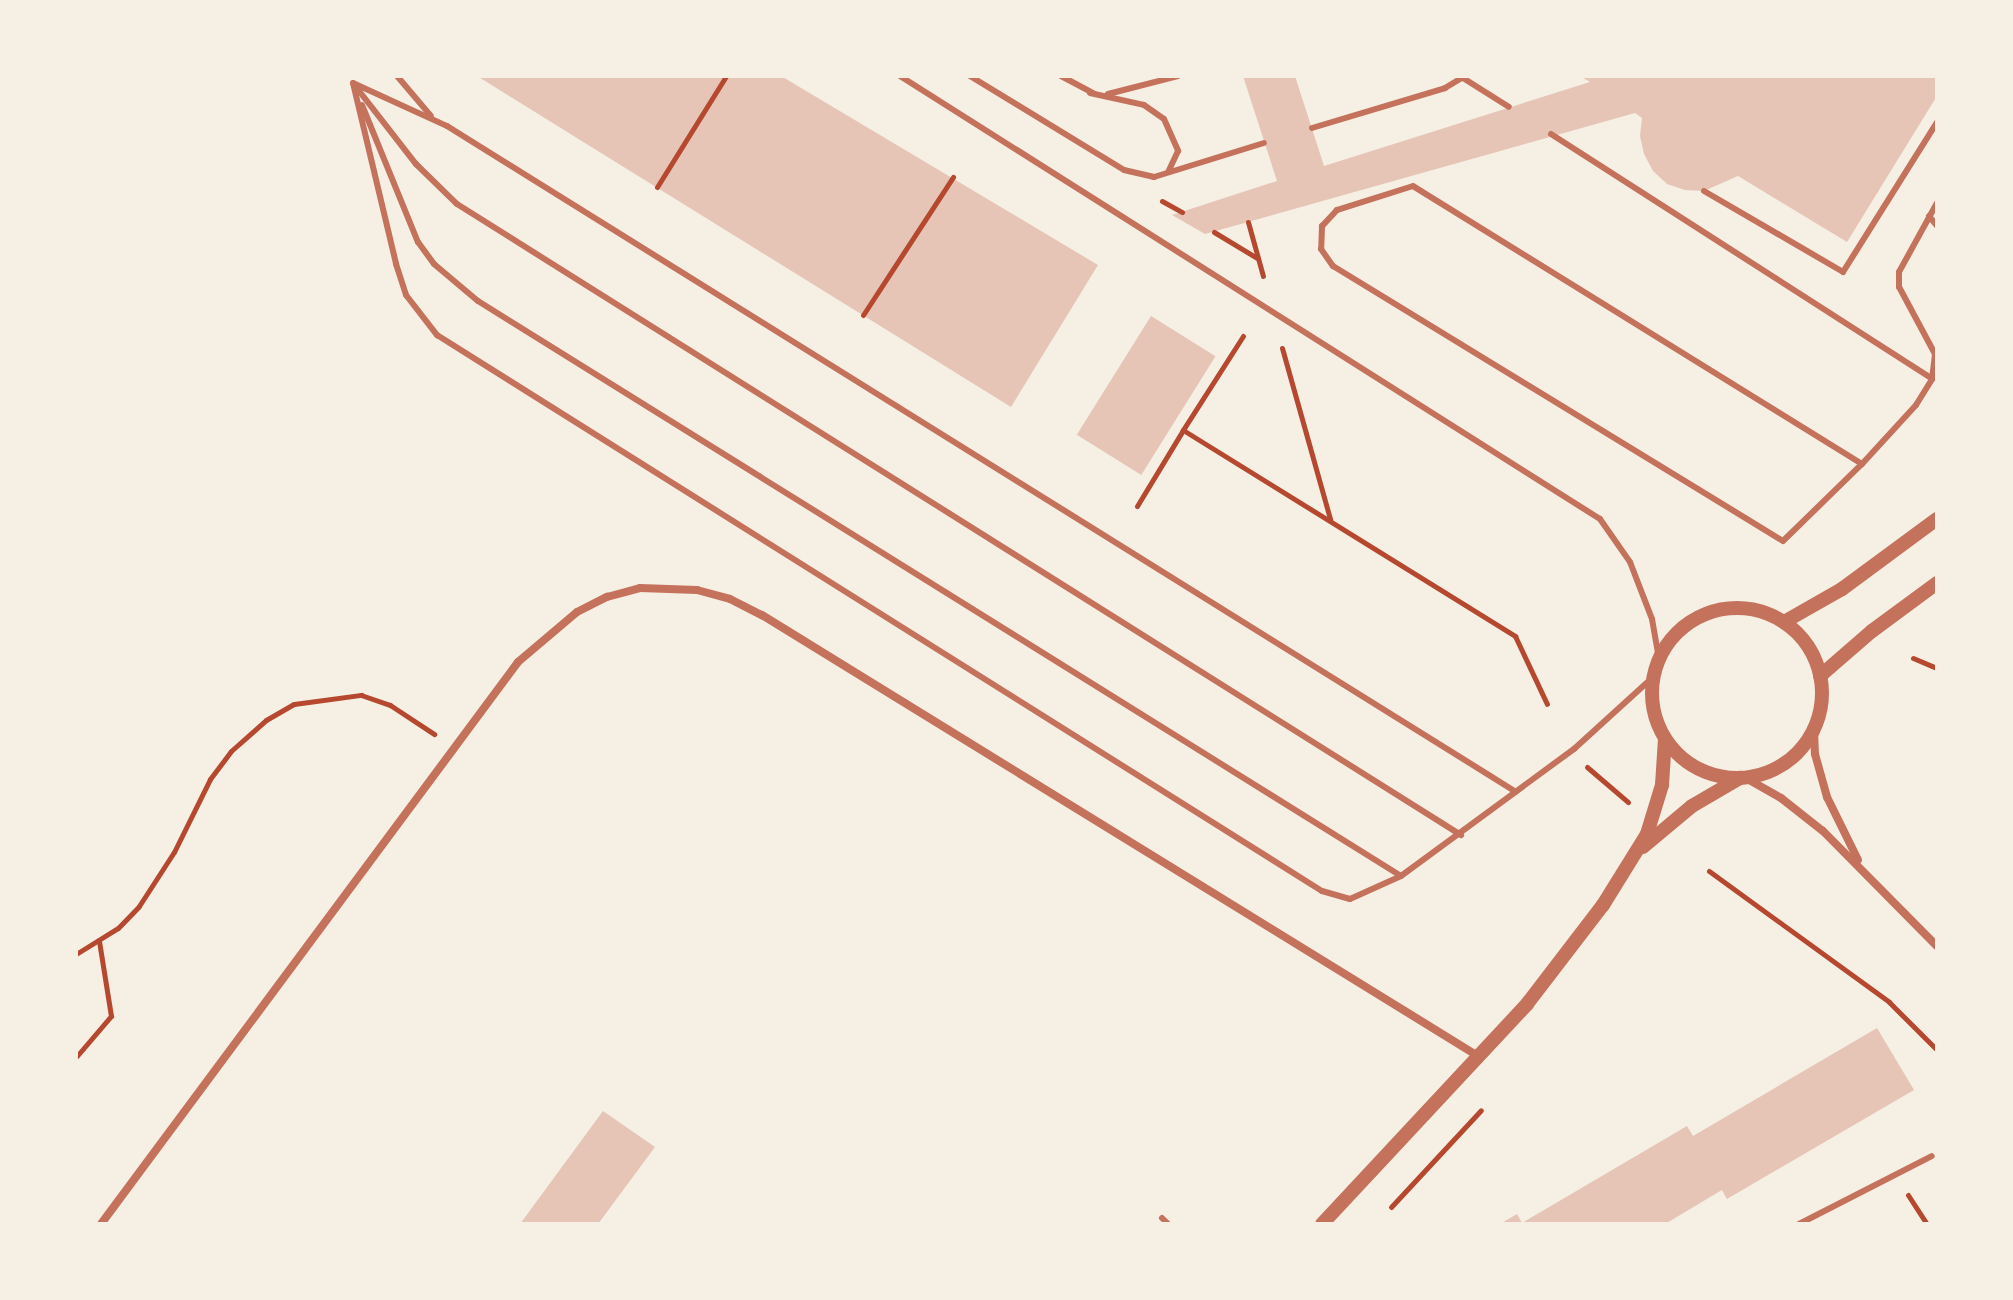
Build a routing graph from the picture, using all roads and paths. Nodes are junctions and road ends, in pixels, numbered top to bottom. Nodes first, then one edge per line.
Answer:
1 (397, 76) edge
2 (726, 76) edge
3 (900, 76) edge
4 (970, 76) edge
5 (1061, 76) edge
6 (1178, 76) edge
7 (1464, 77) edge
8 (352, 79) edge
9 (1090, 93) junction
10 (1509, 107) dead end
11 (1937, 122) edge
12 (447, 126) junction
13 (1312, 128) dead end
14 (1551, 134) dead end
15 (1264, 143) dead end
16 (1168, 172) junction
17 (953, 177) dead end
18 (657, 187) dead end
19 (1704, 191) dead end
20 (1937, 203) edge
21 (1929, 216) junction
22 (1248, 222) dead end
23 (1937, 226) edge
24 (1214, 232) dead end
25 (1258, 259) junction
26 (1264, 280) dead end
27 (863, 315) dead end
28 (1243, 336) dead end
29 (1282, 345) dead end
30 (1932, 379) junction
31 (1183, 430) junction
32 (1862, 464) junction
33 (1137, 506) dead end
34 (1937, 519) edge
35 (1330, 520) junction
36 (1937, 583) edge
37 (1784, 622) junction
38 (1659, 657) junction
39 (1913, 658) dead end
40 (1937, 668) edge
41 (1820, 676) junction
42 (1653, 677) junction
43 (1547, 704) dead end
44 (1814, 728) junction
45 (1665, 739) junction
46 (454, 748) junction
47 (1586, 766) dead end
48 (1743, 777) junction
49 (1516, 792) junction
50 (1631, 804) dead end
51 (1461, 835) junction
52 (1637, 853) junction
53 (1862, 868) junction
54 (1709, 871) dead end
55 (1401, 876) junction
56 (99, 941) junction
57 (1937, 946) edge
58 (76, 954) edge
59 (1937, 1050) edge
60 (1478, 1056) junction
61 (76, 1057) edge
62 (1481, 1110) dead end
63 (1932, 1156) dead end
64 (1895, 1175) junction
65 (1391, 1207) dead end
66 (1162, 1218) dead end
67 (101, 1224) edge
68 (1168, 1224) edge
69 (1322, 1224) edge
70 (1799, 1224) edge
71 (1927, 1224) edge

1 - 12 lane
2 - 18 path
3 - 38 lane
4 - 16 lane
5 - 9 lane
6 - 9 lane
7 - 10 lane
7 - 13 lane
8 - 12 lane
8 - 51 lane
8 - 55 lane
8 - 55 lane
9 - 16 lane
11 - 19 lane
12 - 49 lane
14 - 30 lane
15 - 16 lane
17 - 27 path
20 - 21 lane
21 - 23 lane
21 - 30 lane
22 - 25 path
24 - 25 path
25 - 26 path
28 - 31 path
29 - 35 path
30 - 32 lane
31 - 33 path
31 - 35 path
32 - 32 lane
34 - 37 street
35 - 43 path
36 - 41 street
37 - 38 street
37 - 41 street
38 - 42 street
39 - 40 path
41 - 44 street
42 - 45 street
42 - 49 lane
44 - 48 street
44 - 53 street
45 - 48 street
45 - 52 street
46 - 56 path
46 - 60 street
46 - 67 street
47 - 50 path
48 - 52 street
48 - 53 street
49 - 51 lane
51 - 55 lane
52 - 60 street
53 - 57 street
54 - 59 path
56 - 58 path
56 - 61 path
60 - 69 street
62 - 65 path
63 - 64 lane
64 - 70 lane
64 - 71 path
66 - 68 lane

